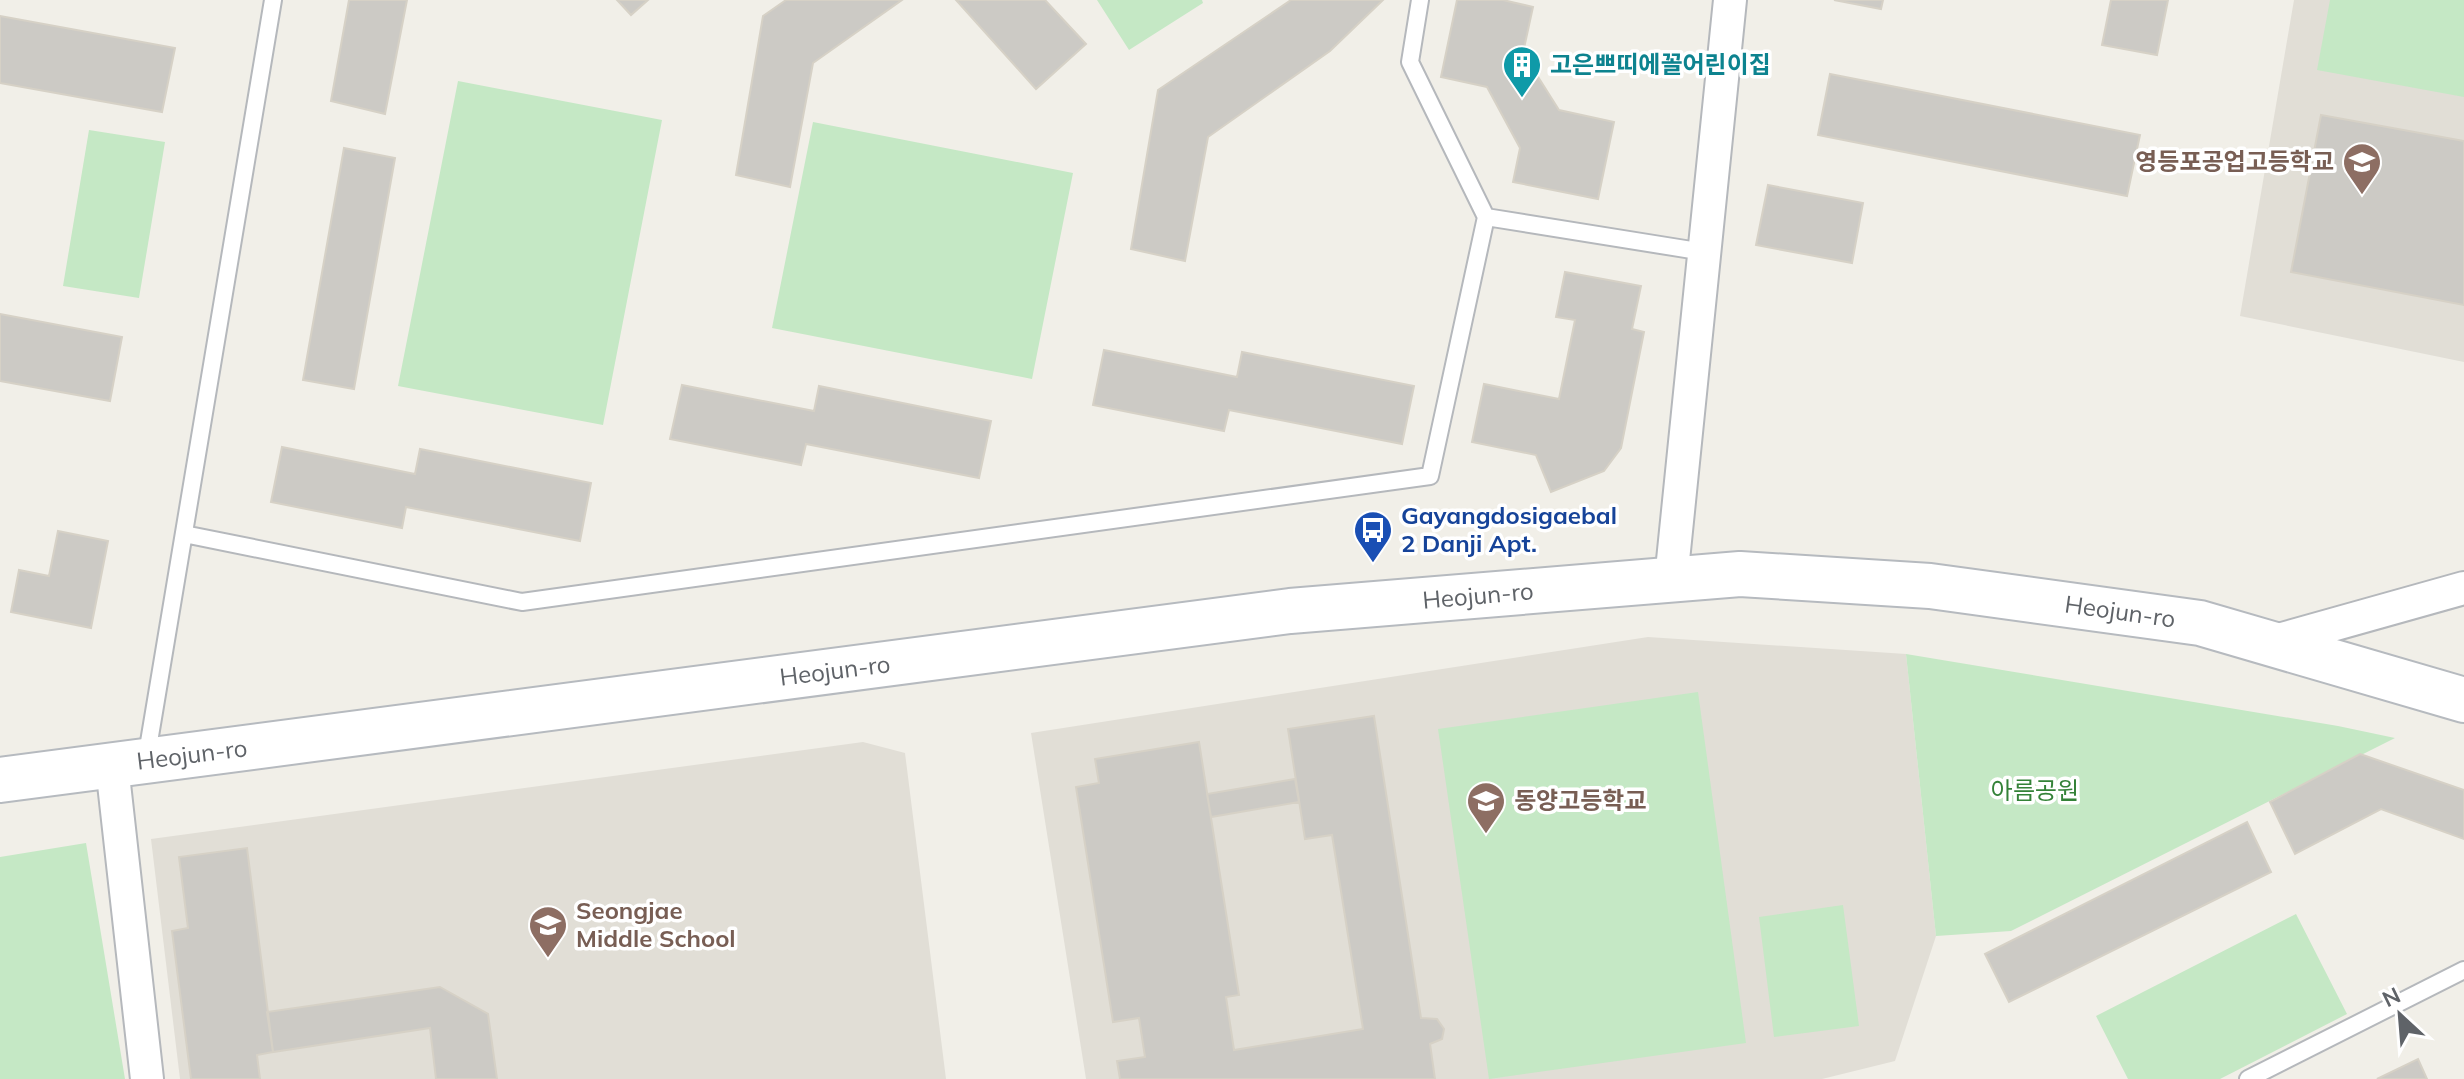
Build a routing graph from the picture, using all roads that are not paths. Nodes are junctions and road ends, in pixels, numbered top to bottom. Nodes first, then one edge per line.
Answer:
1 (273, 0) edge
2 (1420, 0) edge
3 (1730, 0) edge
4 (1486, 217) junction
5 (1704, 252) junction
6 (184, 534) junction
7 (1671, 580) junction
8 (2464, 588) edge
9 (2268, 643) junction
10 (2464, 700) edge
11 (129, 764) junction
12 (0, 780) edge
13 (2464, 970) edge
14 (147, 1079) edge
15 (2248, 1079) edge

1 - 6 lane
2 - 4 lane
3 - 5 street
4 - 5 lane
4 - 6 lane
5 - 7 street
6 - 11 lane
7 - 9 street, Heojun-ro
7 - 11 street, Heojun-ro
8 - 9 street
9 - 10 street, Heojun-ro
11 - 12 street, Heojun-ro
11 - 14 street
13 - 15 lane

